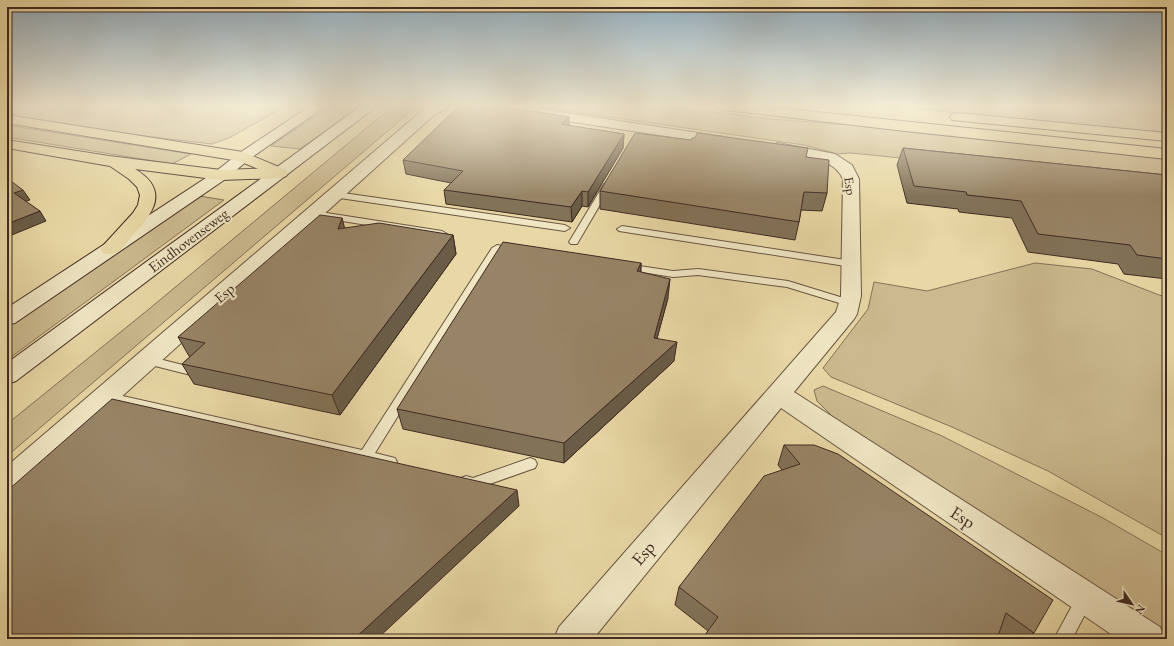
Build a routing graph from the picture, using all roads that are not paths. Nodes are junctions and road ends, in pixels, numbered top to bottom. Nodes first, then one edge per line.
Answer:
1 (116, 136) edge
2 (273, 136) edge
3 (330, 136) edge
4 (402, 136) edge
5 (672, 136) edge
6 (994, 136) edge
7 (736, 142) edge
8 (7, 144) edge
9 (767, 146) edge
10 (1167, 154) edge
11 (243, 156) junction
12 (109, 161) junction
13 (280, 173) junction
14 (221, 175) junction
15 (613, 176) edge
16 (336, 195) junction
17 (314, 214) junction
18 (565, 228) dead end
19 (622, 229) dead end
20 (574, 242) dead end
21 (446, 245) edge
22 (110, 249) junction
23 (527, 253) edge
24 (852, 264) junction
25 (612, 265) edge
26 (849, 303) junction
27 (7, 318) edge
28 (147, 360) junction
29 (195, 372) edge
30 (7, 375) edge
31 (778, 394) junction
32 (105, 397) junction
33 (366, 456) junction
34 (530, 464) dead end
35 (404, 466) edge
36 (450, 478) edge
37 (7, 484) edge
38 (1086, 598) junction
39 (580, 636) edge
40 (1063, 639) edge
41 (1148, 639) edge

1 - 11 main road
2 - 11 street
3 - 13 street, Eindhovenseweg
4 - 16 street, Esp
5 - 7 street
6 - 10 main road
8 - 12 main road
9 - 24 street, Esp
11 - 13 main road
11 - 14 street
12 - 14 main road
12 - 22 main road
13 - 14 main road
13 - 30 street, Eindhovenseweg
14 - 22 street
15 - 20 lane
16 - 17 street, Esp
16 - 18 lane
17 - 21 lane
17 - 28 street, Esp
19 - 24 lane
22 - 27 street
23 - 33 lane
24 - 26 street, Esp
25 - 26 lane
26 - 31 street, Esp
28 - 29 lane
28 - 32 street, Esp
31 - 38 street, Esp
31 - 39 street, Esp
32 - 33 lane
32 - 37 street, Esp
33 - 35 lane
34 - 36 lane
38 - 40 lane
38 - 41 street, Esp

